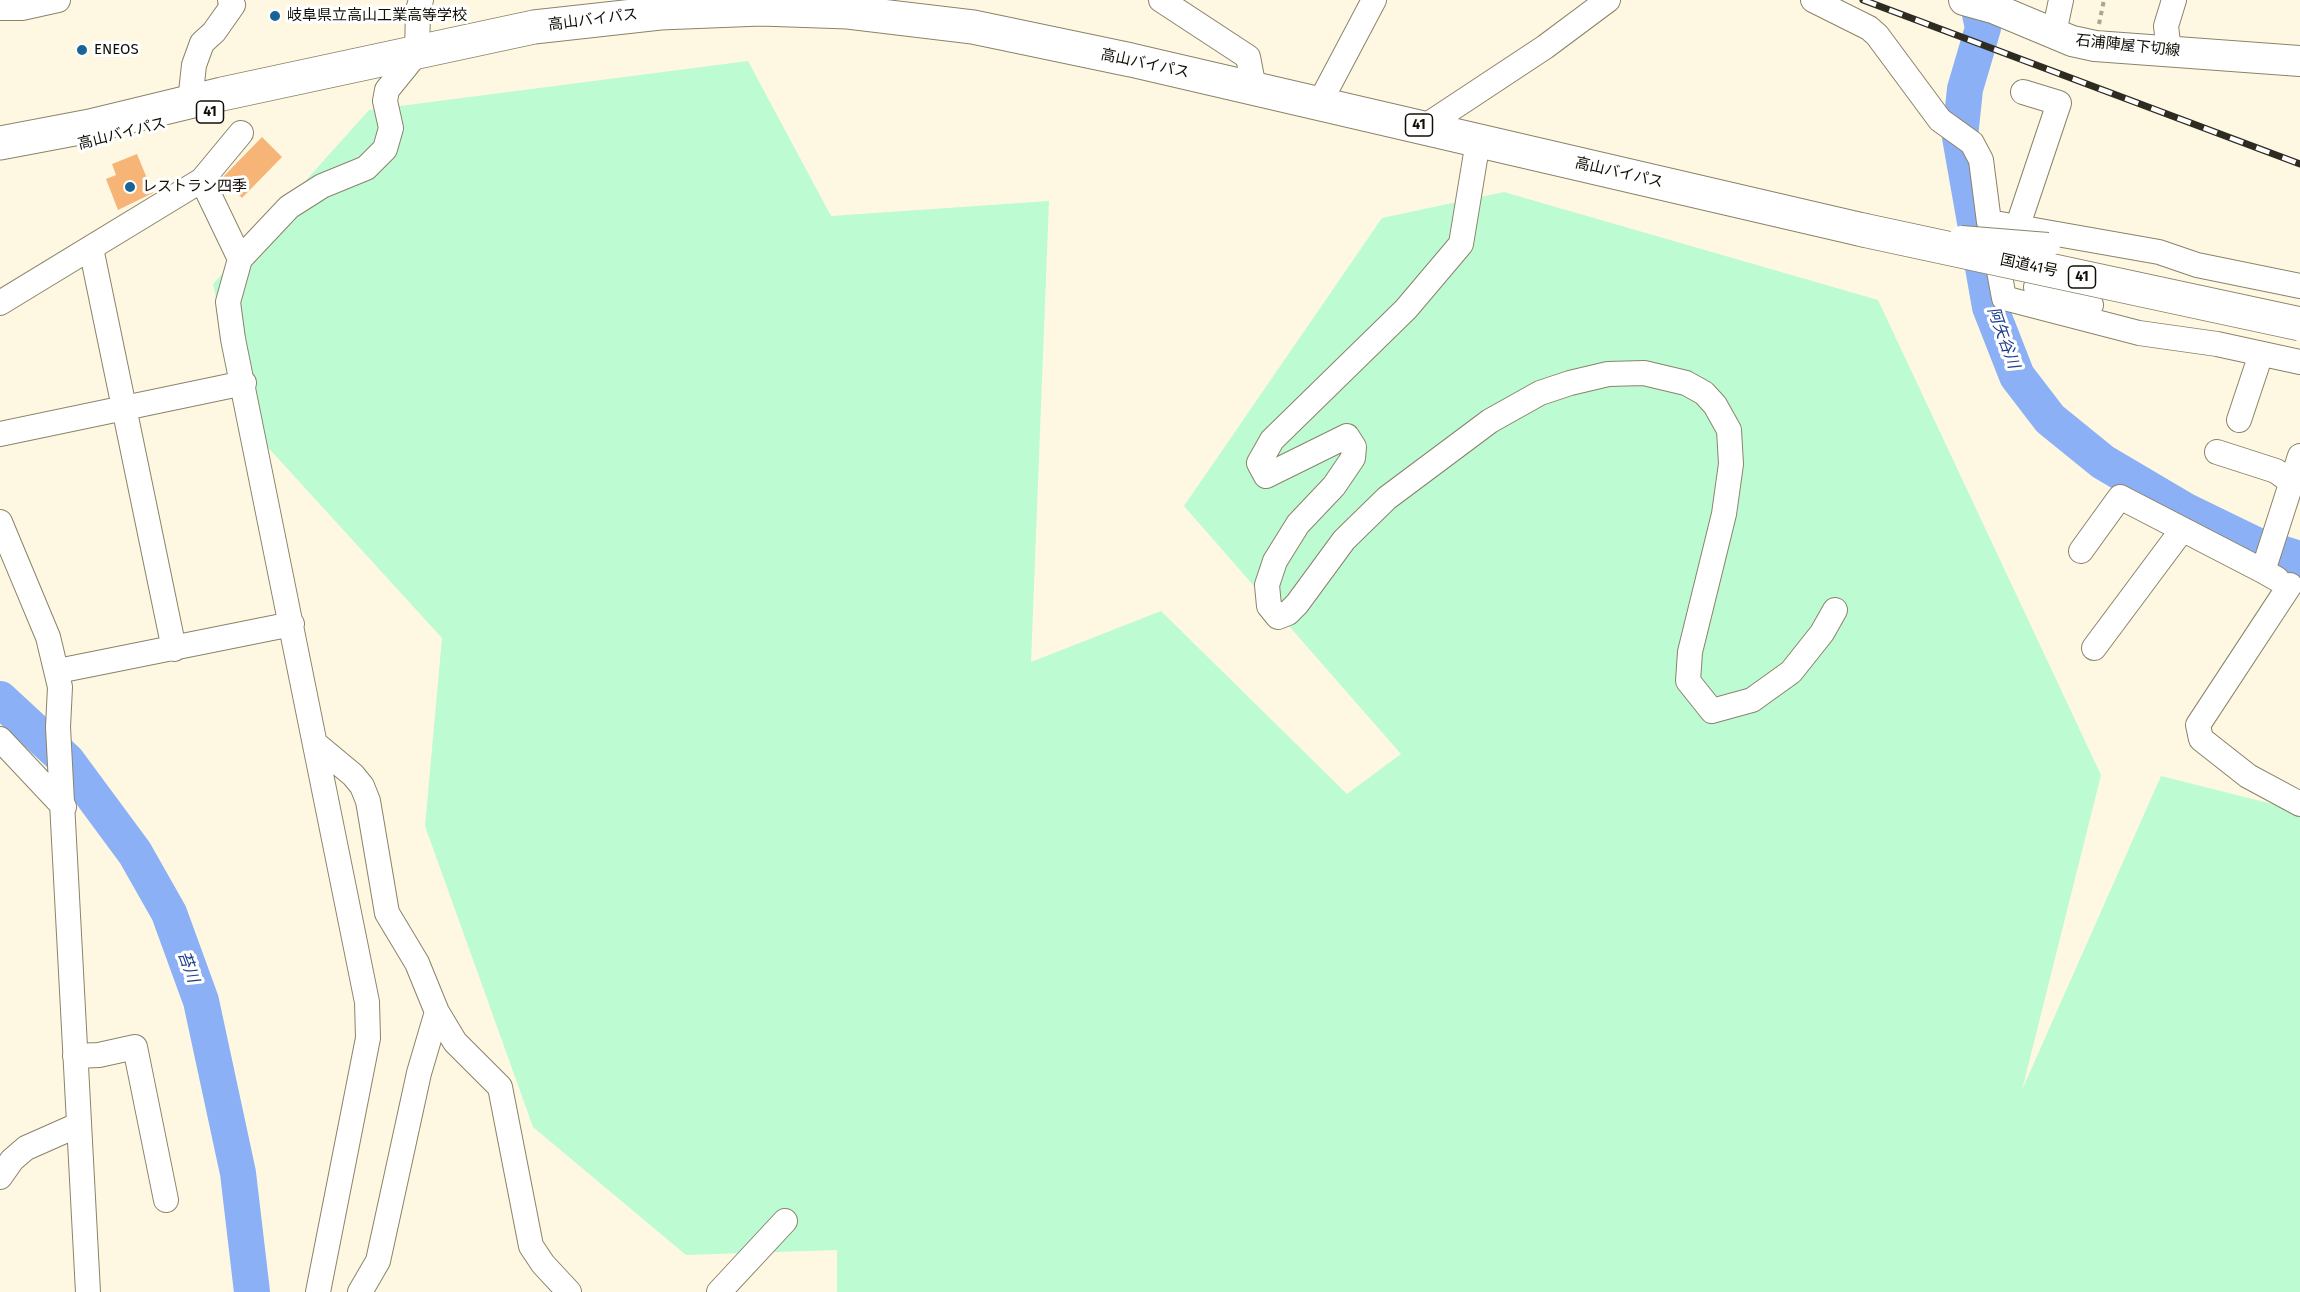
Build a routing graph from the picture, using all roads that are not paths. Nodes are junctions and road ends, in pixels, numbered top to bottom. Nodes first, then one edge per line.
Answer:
1 (58, 0) edge
2 (230, 0) edge
3 (421, 0) edge
4 (1608, 0) edge
5 (1813, 0) edge
6 (2061, 0) edge
7 (2174, 0) edge
8 (1372, 1) edge
9 (1173, 3) edge
10 (1975, 3) edge
11 (0, 8) edge
12 (2054, 33) junction
13 (2169, 51) junction
14 (417, 53) junction
15 (2300, 61) edge
16 (1254, 88) junction
17 (2023, 92) dead end
18 (189, 102) junction
19 (1319, 104) junction
20 (1424, 127) junction
21 (241, 133) dead end
22 (1478, 141) junction
23 (0, 143) edge
24 (0, 162) edge
25 (202, 180) junction
26 (1989, 222) junction
27 (2018, 225) junction
28 (1863, 230) junction
29 (91, 248) junction
30 (240, 259) junction
31 (2197, 265) junction
32 (2300, 286) edge
33 (2036, 287) joint
34 (0, 303) edge
35 (2300, 324) edge
36 (2217, 344) junction
37 (2261, 354) junction
38 (2300, 362) edge
39 (243, 383) junction
40 (122, 409) junction
41 (2239, 420) dead end
42 (0, 434) edge
43 (2217, 452) dead end
44 (2300, 456) edge
45 (2291, 482) junction
46 (0, 522) edge
47 (2182, 530) junction
48 (2081, 551) dead end
49 (2267, 558) junction
50 (2295, 588) edge
51 (1835, 610) dead end
52 (292, 624) junction
53 (2094, 648) dead end
54 (174, 649) junction
55 (58, 671) junction
56 (0, 739) edge
57 (317, 744) junction
58 (63, 795) junction
59 (2300, 804) edge
60 (437, 1012) junction
61 (75, 1056) junction
62 (78, 1125) junction
63 (0, 1177) edge
64 (166, 1200) dead end
65 (785, 1221) dead end
66 (88, 1292) edge
67 (318, 1292) edge
68 (360, 1292) edge
69 (569, 1292) edge
70 (719, 1292) edge

1 - 11 street
2 - 18 street
3 - 14 street
4 - 20 street
5 - 26 street
6 - 12 street
7 - 13 street
8 - 19 street
9 - 16 street
10 - 12 main road, 石浦陣屋下切線
12 - 13 main road, 石浦陣屋下切線
13 - 15 main road, 石浦陣屋下切線
14 - 16 highway, 高山バイパス / 41
14 - 18 highway, 高山バイパス / 41
14 - 24 highway, 高山バイパス / 41
14 - 30 street
16 - 19 highway, 高山バイパス / 41
17 - 27 street
18 - 23 highway, 高山バイパス / 41
19 - 20 highway, 高山バイパス / 41
20 - 22 highway, 高山バイパス / 41
21 - 25 street
22 - 28 highway, 高山バイパス / 41
22 - 51 street
25 - 29 street
25 - 30 street
26 - 27 street
26 - 36 street
27 - 31 street
28 - 31 street, bridge
28 - 33 highway, bridge
28 - 35 highway, 国道41号 / 41, bridge
29 - 34 street
29 - 40 street
30 - 39 street
31 - 32 street
33 - 36 street
36 - 37 street
37 - 38 street
37 - 41 street
39 - 40 street
39 - 52 street
40 - 42 street
40 - 54 street
43 - 45 street
44 - 45 street
45 - 49 street
46 - 55 street
47 - 48 street
47 - 49 street
47 - 53 street
49 - 50 street
50 - 59 street
52 - 54 street
52 - 57 street
54 - 55 street
55 - 58 street
56 - 58 street
57 - 60 street
57 - 67 street
58 - 61 street
60 - 68 street
60 - 69 street
61 - 62 street
61 - 64 street
62 - 63 street
62 - 66 street
65 - 70 street

